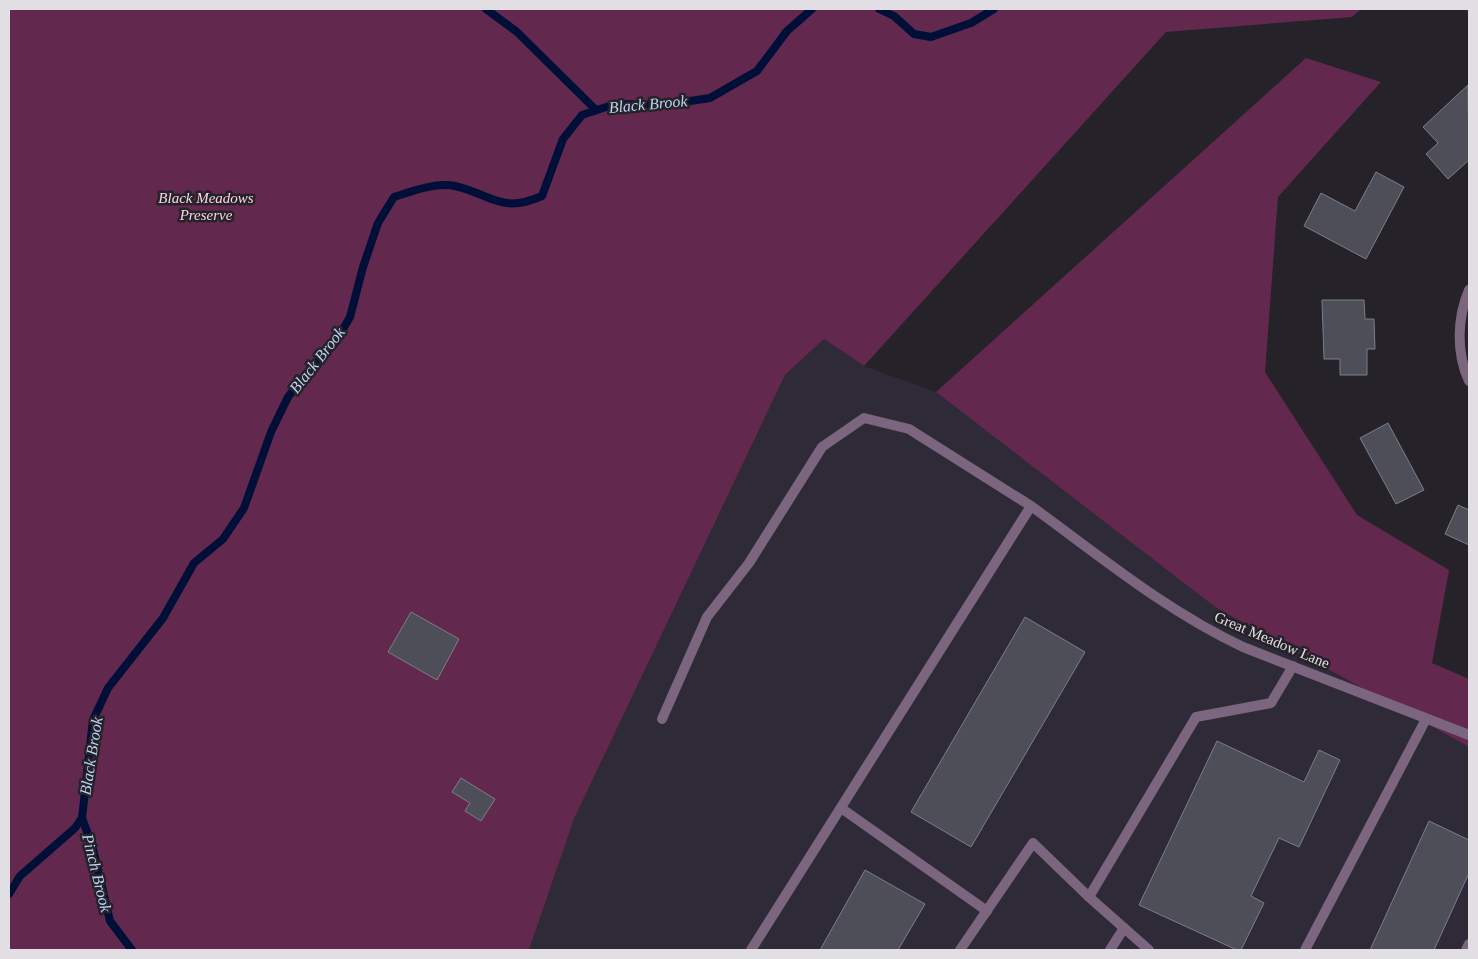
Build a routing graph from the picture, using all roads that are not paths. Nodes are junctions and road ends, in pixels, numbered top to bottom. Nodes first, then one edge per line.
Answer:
1 (1469, 290) edge
2 (1469, 381) edge
3 (1031, 506) junction
4 (1293, 666) junction
5 (662, 719) dead end
6 (1426, 719) junction
7 (1469, 735) edge
8 (841, 808) junction
9 (1088, 897) junction
10 (987, 911) junction
11 (1124, 928) junction
12 (1469, 944) edge
13 (751, 950) edge
14 (960, 950) edge
15 (1110, 950) edge
16 (1149, 950) edge
17 (1305, 950) edge
18 (1466, 950) edge

1 - 2 street
3 - 4 street, Great Meadow Lane
3 - 5 street, Great Meadow Lane
3 - 8 street
4 - 6 street, Great Meadow Lane
4 - 9 street
6 - 7 street, Great Meadow Lane
6 - 17 street
8 - 10 street
8 - 13 street
9 - 10 street
9 - 11 street
10 - 14 street
11 - 15 street
11 - 16 street
12 - 18 street

